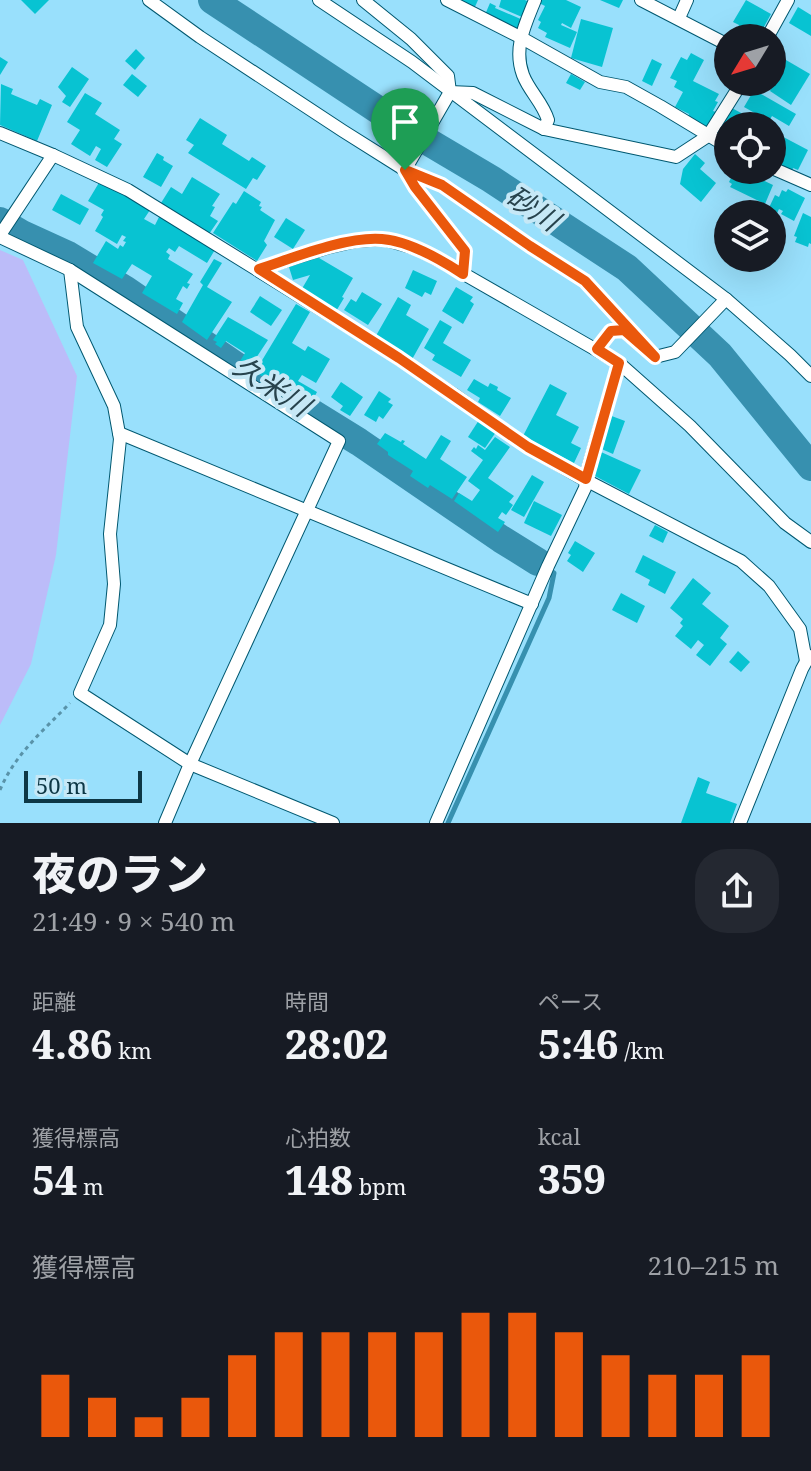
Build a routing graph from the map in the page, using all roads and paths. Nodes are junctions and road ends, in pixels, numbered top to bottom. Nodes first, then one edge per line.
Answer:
1 (149, 0) edge
2 (319, 0) edge
3 (363, 0) edge
4 (447, 0) edge
5 (535, 0) edge
6 (641, 0) edge
7 (687, 0) edge
8 (788, 0) edge
9 (679, 18) junction
10 (775, 24) edge
11 (520, 37) junction
12 (714, 37) edge
13 (450, 92) junction
14 (733, 96) edge
15 (544, 129) junction
16 (0, 133) edge
17 (708, 136) junction
18 (714, 139) edge
19 (53, 155) junction
20 (405, 170) junction
21 (786, 174) edge
22 (811, 185) edge
23 (1, 234) edge
24 (259, 269) junction
25 (70, 270) junction
26 (463, 274) junction
27 (726, 299) junction
28 (597, 349) junction
29 (655, 357) junction
30 (619, 363) junction
31 (811, 376) edge
32 (119, 433) junction
33 (586, 479) junction
34 (308, 512) junction
35 (811, 542) edge
36 (532, 604) junction
37 (808, 657) edge
38 (80, 693) junction
39 (190, 764) junction
40 (0, 790) edge
41 (165, 823) edge
42 (333, 823) edge
43 (436, 823) edge
44 (740, 823) edge

1 - 20 street
2 - 13 street
3 - 13 street
4 - 11 street
5 - 11 street
6 - 9 street
7 - 9 street
8 - 10 street
9 - 12 street
11 - 15 street
11 - 17 street
13 - 15 street
13 - 20 street
13 - 27 street
14 - 17 street
15 - 17 street
16 - 19 street
17 - 18 street
19 - 23 street
19 - 24 street
20 - 26 street
20 - 29 street
21 - 22 street
23 - 25 street
24 - 26 street
24 - 33 street
25 - 32 street
25 - 34 street
26 - 28 street
27 - 29 street
27 - 31 street
28 - 29 street
28 - 30 street
30 - 33 street
30 - 35 street
32 - 34 street
32 - 38 street
33 - 36 street
33 - 37 street
34 - 36 street
34 - 39 street
36 - 43 street
37 - 44 street
38 - 39 street
38 - 40 path
39 - 41 street
39 - 42 street

